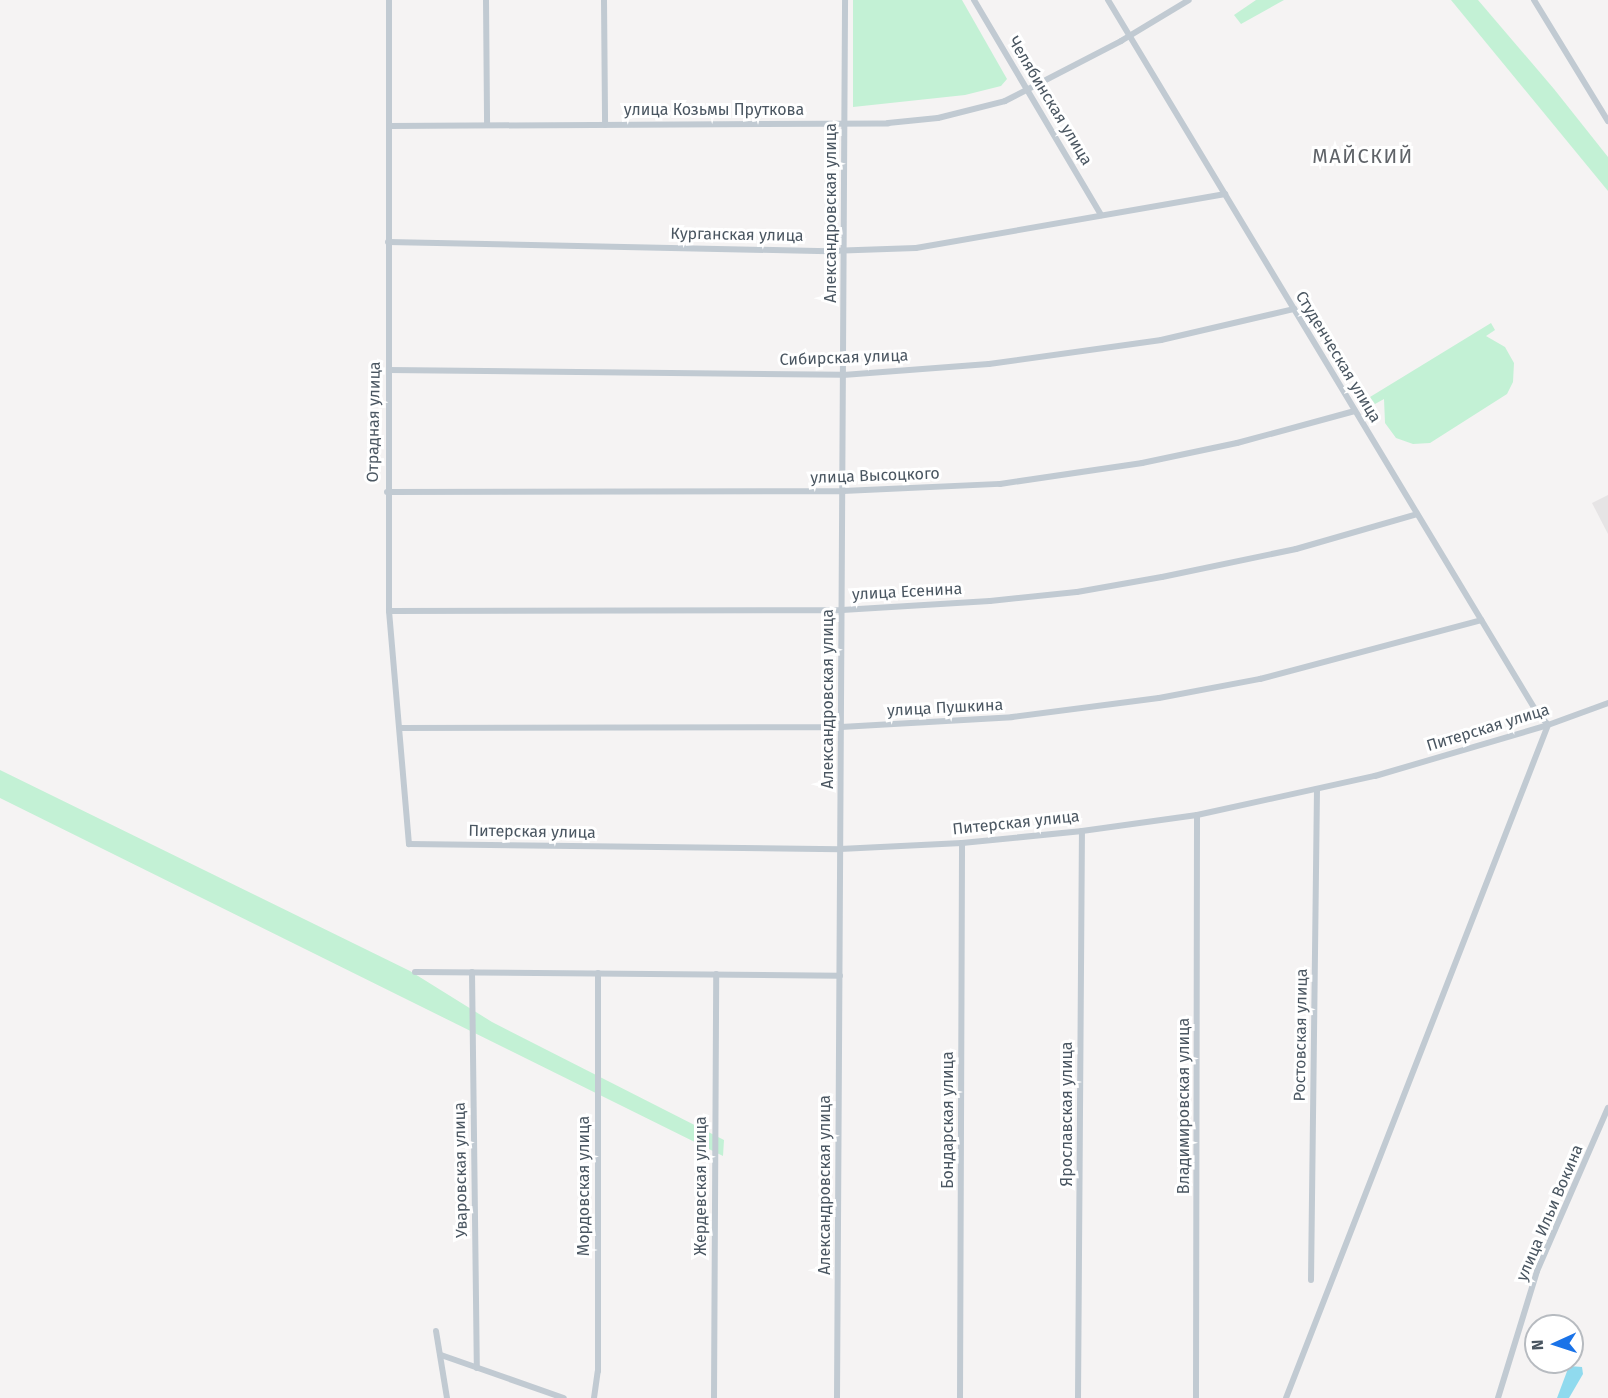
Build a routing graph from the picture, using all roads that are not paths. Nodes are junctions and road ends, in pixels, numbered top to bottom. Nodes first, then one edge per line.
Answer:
1 (388, 0) edge
2 (486, 0) edge
3 (604, 0) edge
4 (845, 0) edge
5 (974, 0) edge
6 (1108, 0) edge
7 (1189, 0) edge
8 (1534, 0) edge
9 (1130, 36) junction
10 (1028, 90) junction
11 (1608, 121) edge
12 (845, 123) junction
13 (605, 125) junction
14 (390, 126) junction
15 (487, 126) junction
16 (1225, 194) junction
17 (1101, 215) junction
18 (388, 242) junction
19 (844, 250) junction
20 (1294, 309) junction
21 (389, 370) junction
22 (843, 375) junction
23 (1355, 411) junction
24 (843, 491) junction
25 (387, 492) junction
26 (1417, 514) junction
27 (842, 610) junction
28 (389, 611) junction
29 (1481, 620) junction
30 (1608, 703) edge
31 (1548, 725) junction
32 (841, 727) junction
33 (400, 728) junction
34 (1317, 789) junction
35 (1197, 815) junction
36 (1082, 831) junction
37 (962, 843) junction
38 (410, 844) joint
39 (840, 849) junction
40 (416, 972) dead end
41 (472, 972) junction
42 (598, 973) junction
43 (716, 974) junction
44 (840, 976) junction
45 (1608, 1108) edge
46 (1311, 1280) dead end
47 (436, 1331) dead end
48 (441, 1355) junction
49 (477, 1368) junction
50 (447, 1398) edge
51 (564, 1398) edge
52 (594, 1398) edge
53 (714, 1398) edge
54 (837, 1398) edge
55 (960, 1398) edge
56 (1078, 1398) edge
57 (1196, 1398) edge
58 (1286, 1398) edge
59 (1498, 1398) edge

1 - 14 street, Отрадная улица
2 - 15 street
3 - 13 street
4 - 12 street, Александровская улица
5 - 10 street, Челябинская улица
6 - 9 street, Студенческая улица
7 - 9 street, улица Козьмы Пруткова
8 - 11 street
9 - 10 street, улица Козьмы Пруткова
9 - 16 street, Студенческая улица
10 - 12 street, улица Козьмы Пруткова
10 - 17 street, Челябинская улица
12 - 13 street, улица Козьмы Пруткова
12 - 19 street, Александровская улица
13 - 15 street, улица Козьмы Пруткова
14 - 15 street, улица Козьмы Пруткова
14 - 18 street, Отрадная улица
16 - 17 street, Курганская улица
16 - 20 street, Студенческая улица
17 - 19 street, Курганская улица
18 - 19 street, Курганская улица
18 - 21 street, Отрадная улица
19 - 22 street, Александровская улица
20 - 22 street, Сибирская улица
20 - 23 street, Студенческая улица
21 - 22 street, Сибирская улица
21 - 25 street, Отрадная улица
22 - 24 street, Александровская улица
23 - 24 street, улица Высоцкого
23 - 26 street, Студенческая улица
24 - 25 street, улица Высоцкого
24 - 27 street, Александровская улица
25 - 28 street, Отрадная улица
26 - 27 street, улица Есенина
26 - 29 street, Студенческая улица
27 - 28 street, улица Есенина
27 - 32 street, Александровская улица
28 - 33 street, Отрадная улица
29 - 31 street, Студенческая улица
29 - 32 street, улица Пушкина
30 - 31 street, Питерская улица
31 - 34 street, Питерская улица
31 - 58 street
32 - 33 street, улица Пушкина
32 - 39 street, Александровская улица
33 - 38 street, Отрадная улица
34 - 35 street, Питерская улица
34 - 46 street, Ростовская улица
35 - 36 street, Питерская улица
35 - 57 street, Владимировская улица
36 - 37 street, Питерская улица
36 - 56 street, Ярославская улица
37 - 39 street, Питерская улица
37 - 55 street, Бондарская улица
38 - 39 street, Питерская улица
39 - 44 street, Александровская улица
40 - 41 street
41 - 42 street
41 - 49 street, Уваровская улица
42 - 43 street
42 - 52 street, Мордовская улица
43 - 44 street
43 - 53 street, Жердевская улица
44 - 54 street, Александровская улица
45 - 59 street, улица Ильи Вокина
47 - 48 street
48 - 49 street
48 - 50 street
49 - 51 street

